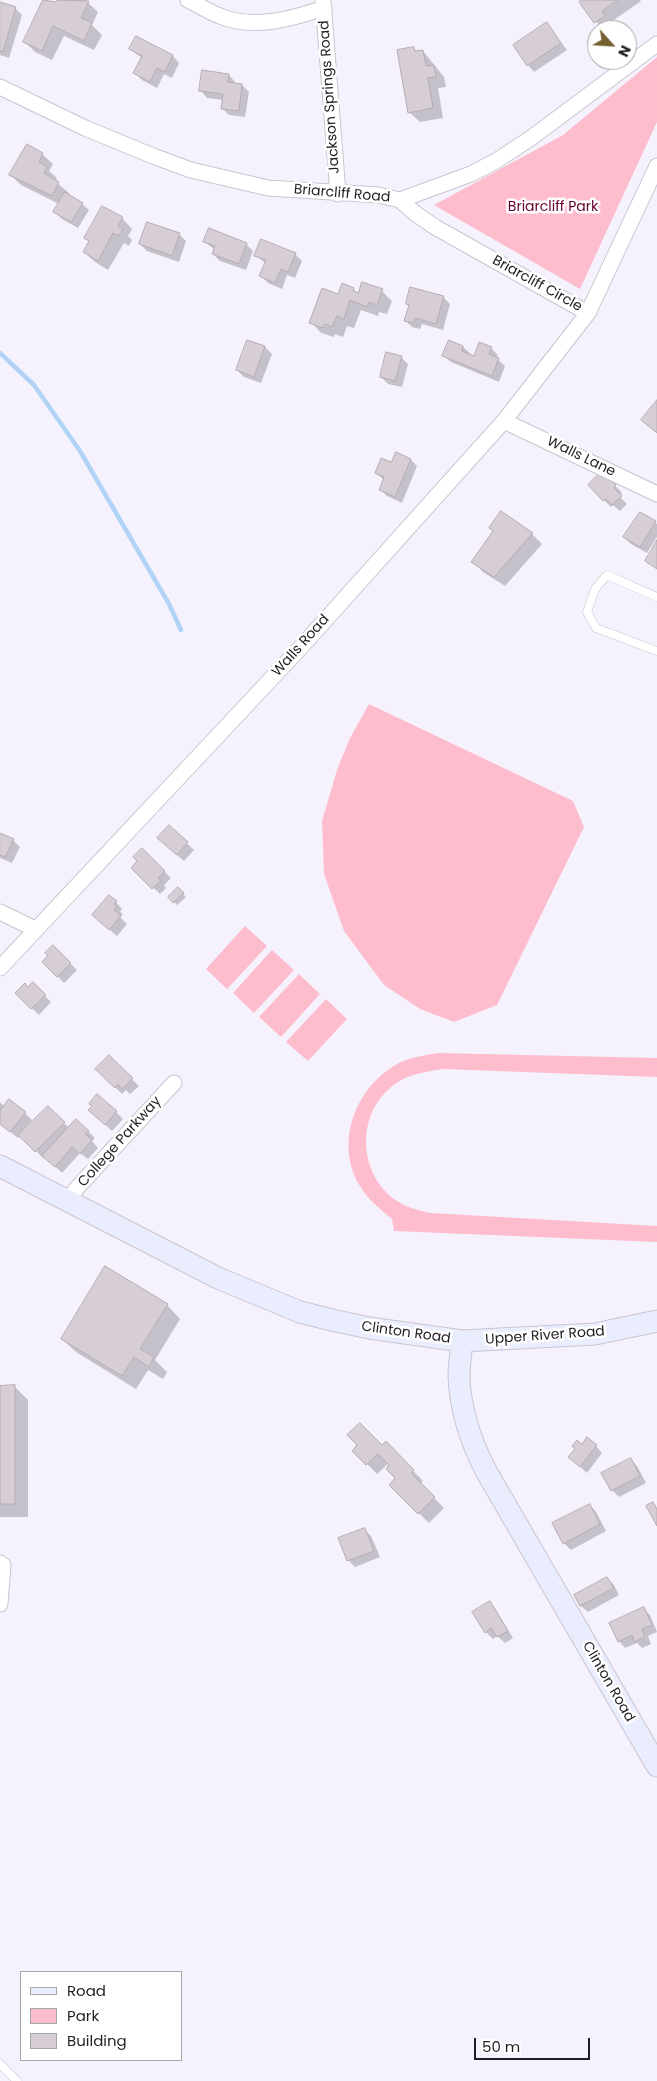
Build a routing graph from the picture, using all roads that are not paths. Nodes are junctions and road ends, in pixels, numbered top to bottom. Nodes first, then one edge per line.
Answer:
1 (188, 0) edge
2 (323, 4) edge
3 (657, 44) edge
4 (0, 87) edge
5 (657, 166) edge
6 (338, 194) junction
7 (400, 200) junction
8 (588, 313) junction
9 (504, 421) junction
10 (657, 494) edge
11 (657, 597) edge
12 (657, 651) edge
13 (0, 912) edge
14 (36, 930) junction
15 (0, 968) edge
16 (174, 1083) dead end
17 (0, 1166) edge
18 (68, 1202) junction
19 (657, 1321) edge
20 (462, 1341) junction
21 (0, 1562) edge
22 (0, 1604) edge
23 (657, 1766) edge
24 (0, 2064) edge
25 (17, 2081) edge

1 - 2 street
2 - 6 street, Jackson Springs Road
3 - 7 street, Briarcliff Road
4 - 6 street, Briarcliff Road
5 - 8 street, Briarcliff Circle
6 - 7 street, Briarcliff Road
7 - 8 street, Briarcliff Circle
8 - 9 street, Walls Road
9 - 10 street, Walls Lane
9 - 14 street, Walls Road
11 - 12 lane
13 - 14 street
14 - 15 street, Walls Road
16 - 18 street, College Parkway
17 - 18 street, Clinton Road
18 - 20 street, Clinton Road
19 - 20 street, Upper River Road
20 - 23 street, Clinton Road
21 - 22 street
24 - 25 lane

